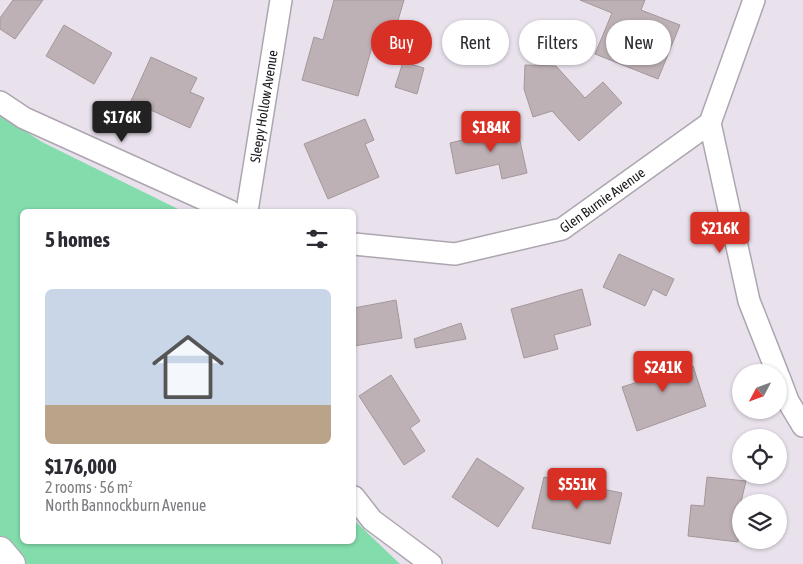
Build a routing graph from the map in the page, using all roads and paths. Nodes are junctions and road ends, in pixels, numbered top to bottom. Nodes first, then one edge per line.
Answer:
1 (281, 0) edge
2 (754, 0) edge
3 (0, 102) edge
4 (710, 123) junction
5 (226, 209) edge
6 (247, 209) edge
7 (356, 244) edge
8 (774, 364) edge
9 (788, 401) edge
10 (803, 426) edge
11 (356, 500) edge
12 (0, 551) edge
13 (11, 564) edge
14 (431, 564) edge

1 - 6 street, Sleepy Hollow Avenue
2 - 4 street
3 - 5 street
4 - 7 street, Glen Burnie Avenue
4 - 8 street
9 - 10 street
11 - 14 street
12 - 13 street

